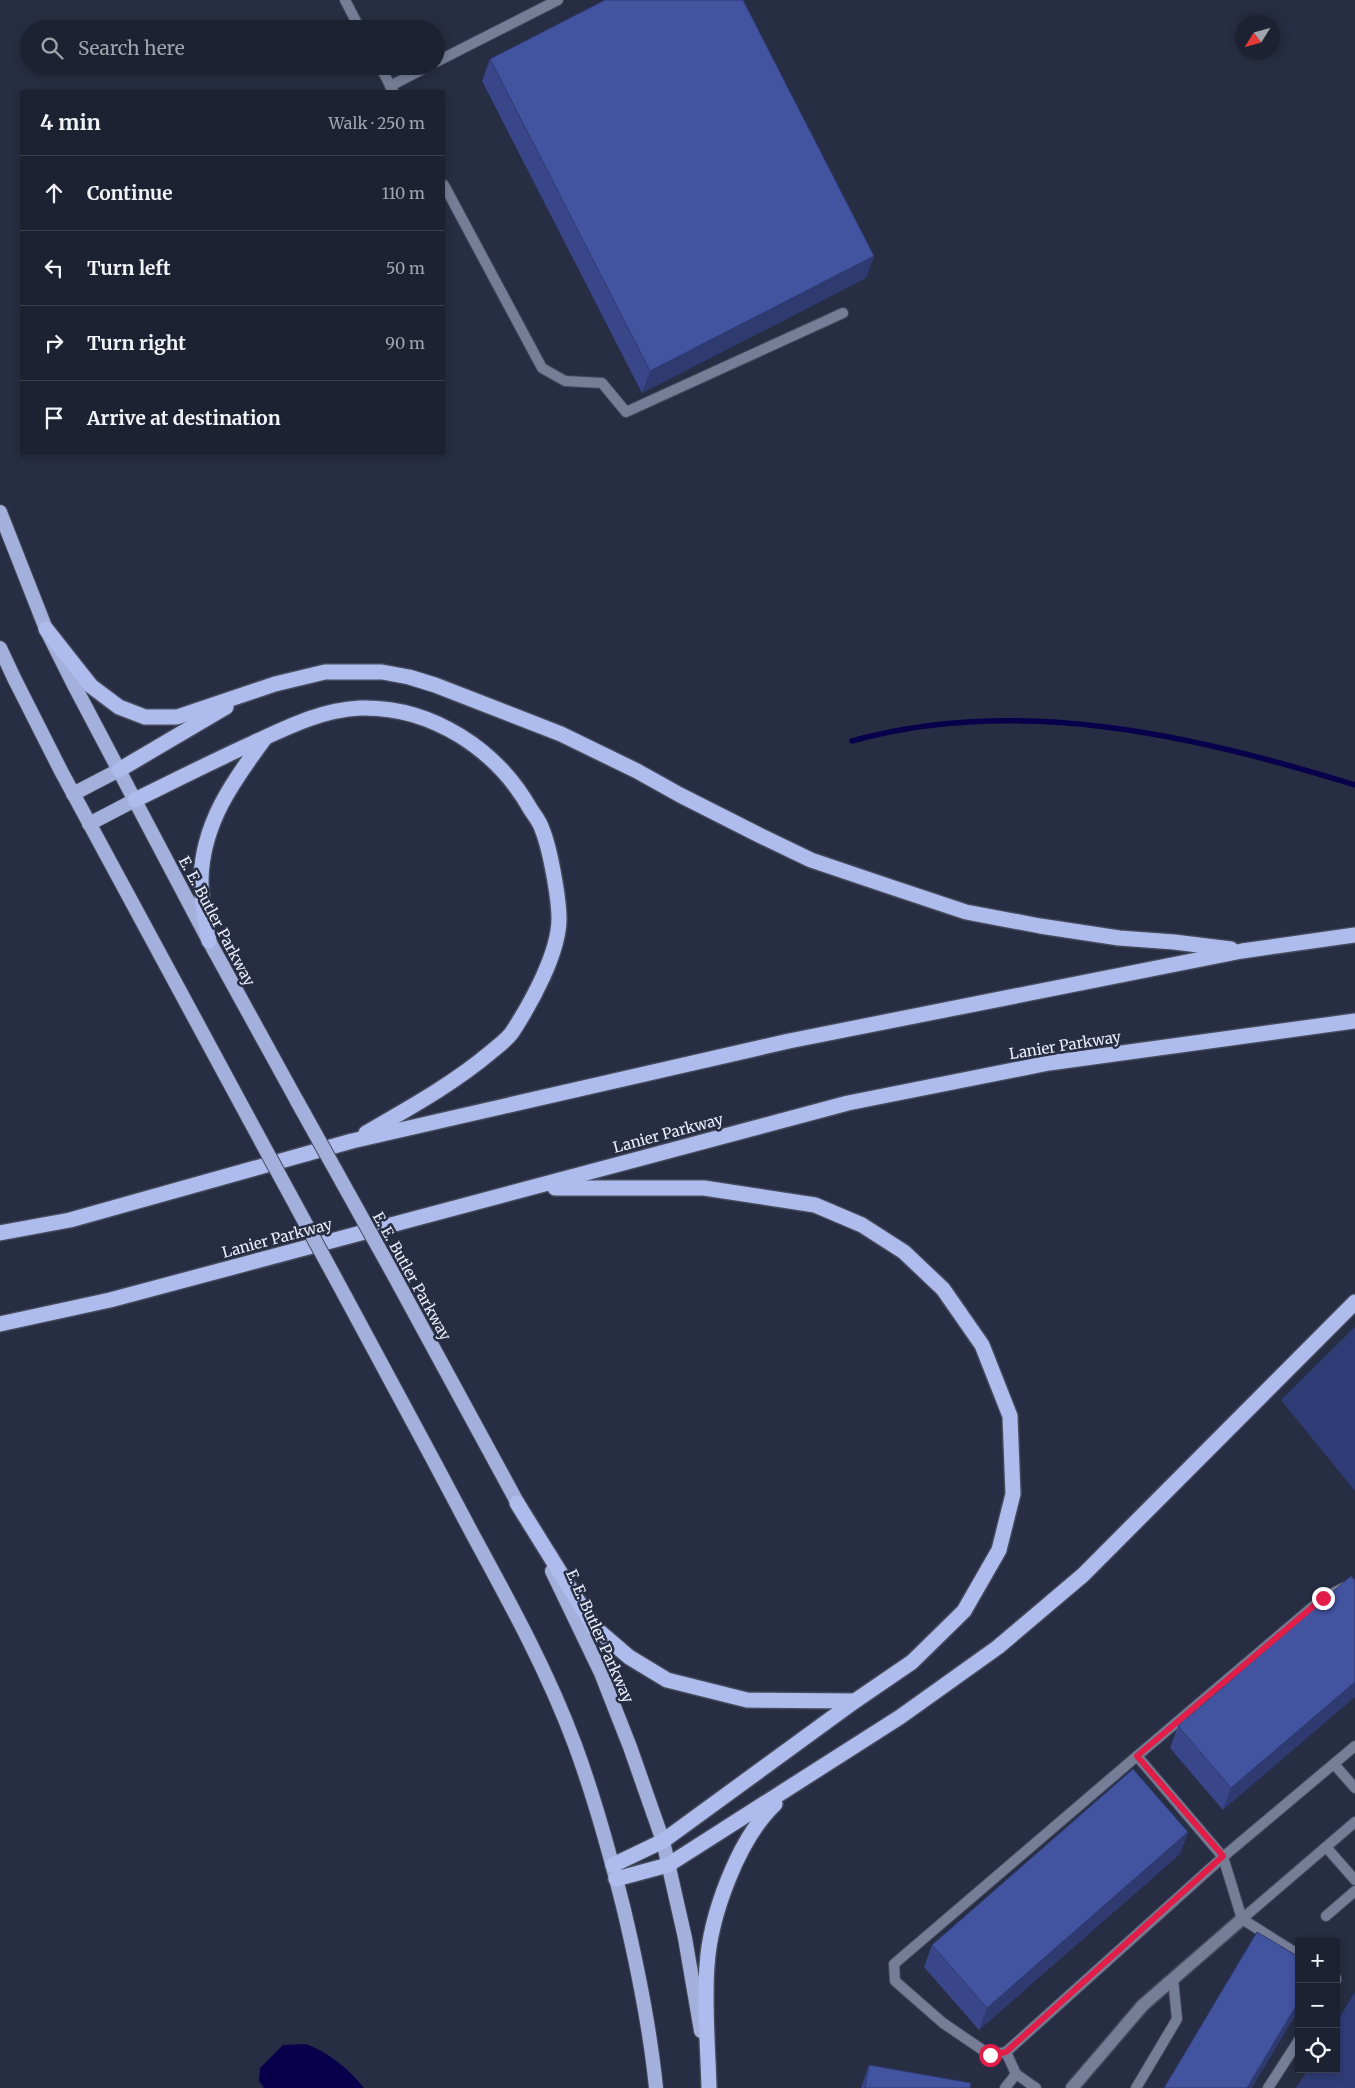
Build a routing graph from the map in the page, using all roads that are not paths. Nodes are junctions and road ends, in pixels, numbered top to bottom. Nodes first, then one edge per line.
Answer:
1 (345, 0) edge
2 (558, 0) edge
3 (355, 20) edge
4 (445, 57) edge
5 (385, 75) edge
6 (415, 75) edge
7 (392, 89) edge
8 (445, 187) edge
9 (843, 313) dead end
10 (0, 512) edge
11 (46, 629) junction
12 (0, 648) edge
13 (248, 693) junction
14 (266, 736) junction
15 (119, 770) junction
16 (73, 794) junction
17 (135, 800) junction
18 (89, 824) junction
19 (1355, 935) edge
20 (208, 941) junction
21 (1242, 951) junction
22 (1355, 1021) edge
23 (352, 1141) junction
24 (534, 1188) junction
25 (0, 1233) edge
26 (1355, 1302) edge
27 (0, 1324) edge
28 (518, 1503) junction
29 (1355, 1586) edge
30 (855, 1701) junction
31 (1355, 1746) edge
32 (1137, 1756) junction
33 (1334, 1764) junction
34 (795, 1784) junction
35 (1355, 1788) edge
36 (1355, 1822) edge
37 (663, 1841) junction
38 (1326, 1847) junction
39 (1223, 1856) junction
40 (668, 1865) junction
41 (615, 1872) junction
42 (1355, 1880) edge
43 (1355, 1891) edge
44 (1326, 1916) dead end
45 (1242, 1920) junction
46 (1295, 1953) edge
47 (1173, 1979) junction
48 (1295, 2046) edge
49 (1006, 2052) junction
50 (1016, 2074) junction
51 (656, 2088) edge
52 (709, 2088) edge
53 (1005, 2088) edge
54 (1036, 2088) edge
55 (1072, 2088) edge
56 (1136, 2088) edge
57 (1268, 2088) edge

1 - 3 lane
2 - 4 lane
5 - 7 lane
6 - 7 lane
8 - 9 lane
10 - 11 highway, E. E. Butler Parkway
11 - 13 highway
11 - 15 highway, E. E. Butler Parkway
12 - 16 highway
13 - 15 highway
13 - 21 highway
14 - 17 highway
14 - 20 highway
14 - 23 highway
15 - 16 highway
15 - 17 highway, E. E. Butler Parkway
16 - 18 highway
17 - 18 highway
17 - 20 highway, E. E. Butler Parkway
18 - 41 highway, bridge
19 - 21 highway
20 - 28 highway, E. E. Butler Parkway, bridge
21 - 23 highway
22 - 24 highway, Lanier Parkway
23 - 25 highway
24 - 27 highway, Lanier Parkway
24 - 30 highway
26 - 34 highway
28 - 30 highway
28 - 37 highway, E. E. Butler Parkway
29 - 32 lane
30 - 37 highway
31 - 33 lane
32 - 39 lane
32 - 49 lane
33 - 35 lane
33 - 39 lane
34 - 40 highway
34 - 52 highway
36 - 38 lane
37 - 40 highway, E. E. Butler Parkway
37 - 41 highway
38 - 42 lane
38 - 45 lane
39 - 45 lane
39 - 49 lane
40 - 41 highway
40 - 52 highway, E. E. Butler Parkway
41 - 51 highway
43 - 44 lane
45 - 46 lane
45 - 47 street
47 - 55 street
47 - 56 lane
48 - 57 lane
49 - 50 lane
50 - 53 lane
50 - 54 lane

